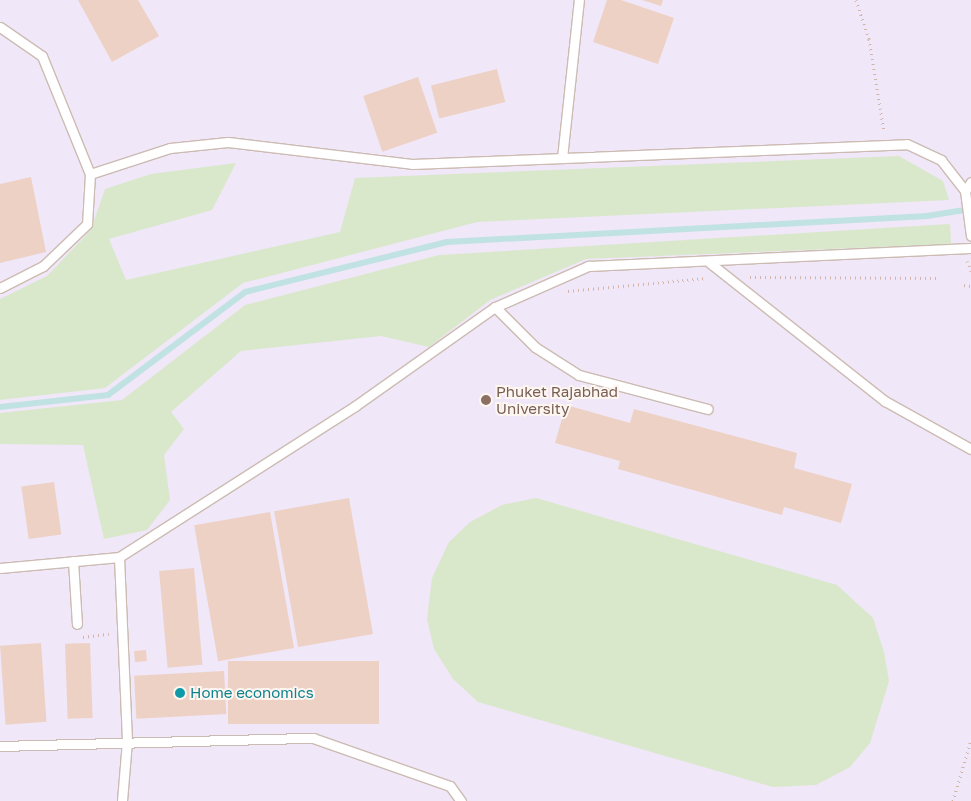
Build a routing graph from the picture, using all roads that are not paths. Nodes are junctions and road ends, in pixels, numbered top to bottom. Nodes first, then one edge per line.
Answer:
1 (579, 0) edge
2 (0, 27) edge
3 (562, 158) junction
4 (90, 174) junction
5 (971, 182) edge
6 (966, 193) junction
7 (971, 233) edge
8 (971, 248) edge
9 (710, 263) junction
10 (0, 288) edge
11 (495, 307) junction
12 (708, 409) dead end
13 (971, 449) edge
14 (119, 556) junction
15 (72, 561) junction
16 (0, 568) edge
17 (76, 624) dead end
18 (128, 741) junction
19 (0, 746) edge
20 (122, 801) edge
21 (461, 801) edge

1 - 3 lane
2 - 4 lane
3 - 4 lane
3 - 6 lane
4 - 10 lane
5 - 6 lane
6 - 7 lane
8 - 9 lane
9 - 11 lane
9 - 13 lane
11 - 12 lane
11 - 14 lane
14 - 15 lane
14 - 18 lane
15 - 16 lane
15 - 17 lane
18 - 19 lane
18 - 20 lane
18 - 21 lane

